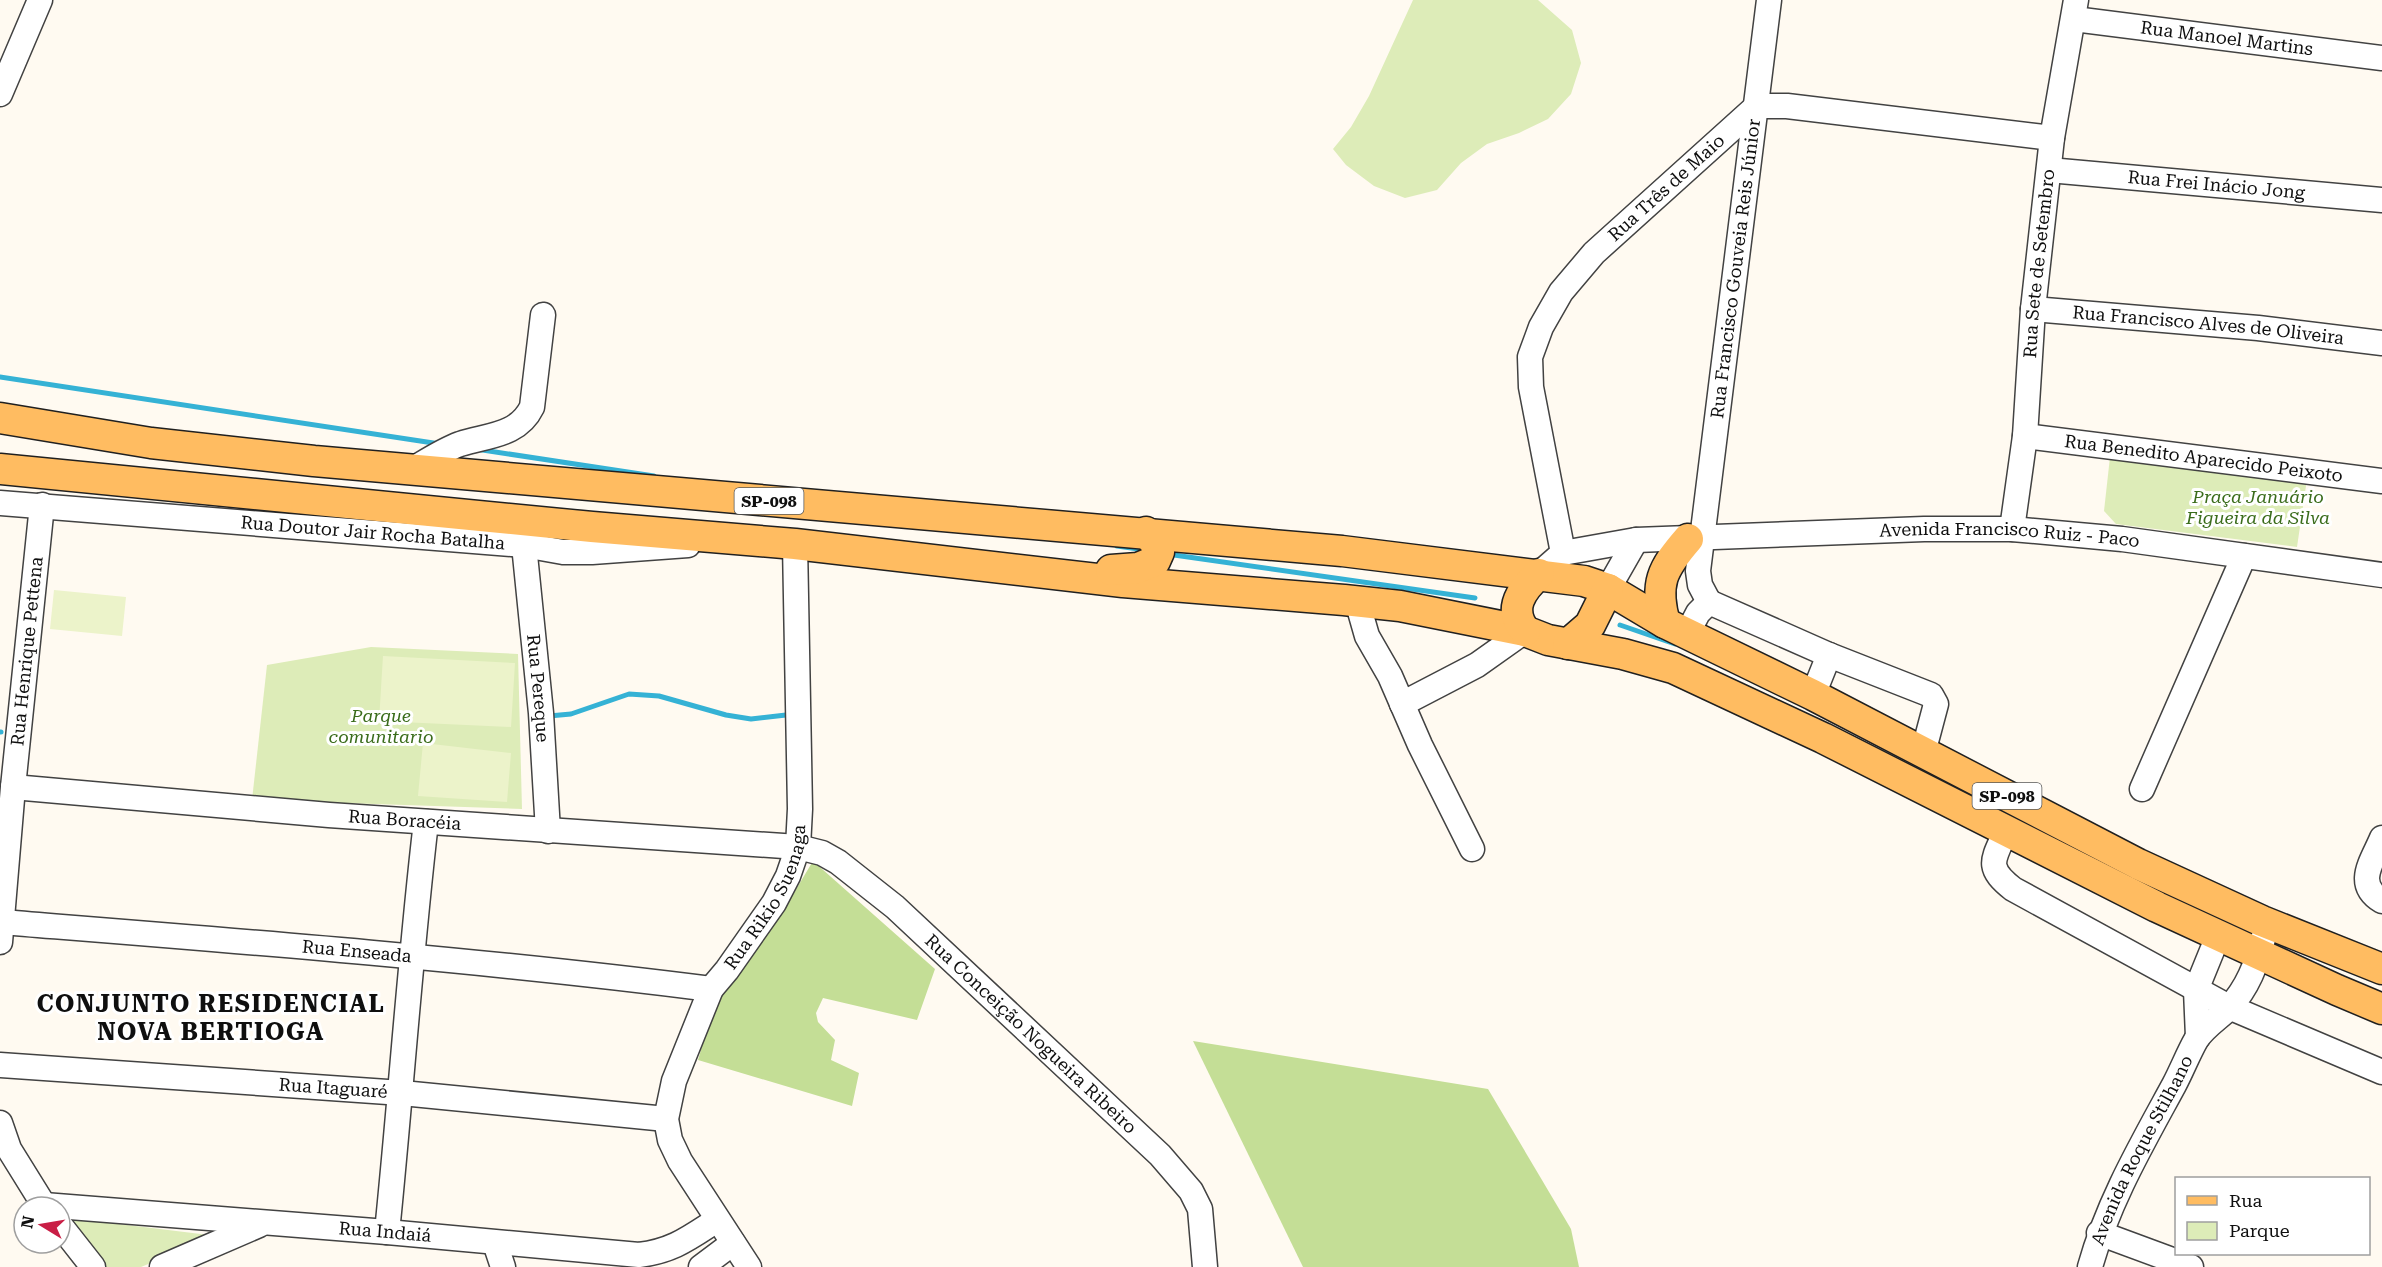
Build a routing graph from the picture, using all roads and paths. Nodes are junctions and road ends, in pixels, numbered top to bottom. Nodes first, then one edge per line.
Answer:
1 (40, 0) edge
2 (1769, 0) edge
3 (2075, 10) edge
4 (2382, 58) edge
5 (2, 86) edge
6 (1757, 106) junction
7 (2052, 138) junction
8 (2049, 170) junction
9 (2382, 200) edge
10 (2033, 309) junction
11 (543, 315) dead end
12 (2382, 343) edge
13 (0, 418) edge
14 (2025, 436) junction
15 (415, 468) junction
16 (0, 469) edge
17 (2382, 481) edge
18 (0, 503) edge
19 (42, 505) junction
20 (2012, 529) junction
21 (1146, 532) junction
22 (1695, 539) junction
23 (745, 540) junction
24 (1636, 540) junction
25 (795, 544) junction
26 (524, 545) junction
27 (1563, 553) junction
28 (2244, 556) junction
29 (1539, 574) junction
30 (1063, 575) junction
31 (2382, 575) edge
32 (1608, 589) junction
33 (1357, 601) junction
34 (1709, 602) junction
35 (1676, 628) junction
36 (1525, 631) junction
37 (1568, 644) junction
38 (1828, 655) junction
39 (1813, 695) junction
40 (1402, 704) junction
41 (1923, 753) junction
42 (13, 787) junction
43 (2142, 789) dead end
44 (426, 822) junction
45 (548, 831) junction
46 (2006, 831) junction
47 (2382, 838) edge
48 (798, 847) junction
49 (1472, 849) dead end
50 (2382, 901) edge
51 (2262, 921) junction
52 (1, 932) edge
53 (2218, 936) junction
54 (2259, 954) junction
55 (411, 955) junction
56 (2382, 969) edge
57 (711, 988) junction
58 (2196, 990) junction
59 (2229, 1007) junction
60 (2382, 1009) edge
61 (2198, 1037) junction
62 (0, 1065) edge
63 (2382, 1072) edge
64 (402, 1093) junction
65 (666, 1119) junction
66 (0, 1124) edge
67 (38, 1195) edge
68 (72, 1208) edge
69 (717, 1220) junction
70 (264, 1223) junction
71 (387, 1232) junction
72 (2099, 1233) junction
73 (72, 1241) edge
74 (495, 1243) junction
75 (733, 1243) junction
76 (93, 1267) edge
77 (162, 1267) edge
78 (503, 1267) edge
79 (701, 1267) edge
80 (749, 1267) edge
81 (1205, 1267) edge
82 (2090, 1267) edge
83 (2191, 1267) edge

1 - 5 street
2 - 6 street, Rua Francisco Gouveia Reis Júnior
3 - 4 street, Rua Manoel Martins
3 - 7 street, Rua Sete de Setembro
6 - 7 street
6 - 22 street, Rua Francisco Gouveia Reis Júnior
6 - 27 street, Rua Três de Maio
7 - 8 street, Rua Sete de Setembro
8 - 9 street, Rua Frei Inácio Jong
8 - 10 street, Rua Sete de Setembro
10 - 12 street, Rua Francisco Alves de Oliveira
10 - 14 street, Rua Sete de Setembro
11 - 15 street
13 - 15 main road, SP-098
14 - 17 street, Rua Benedito Aparecido Peixoto
14 - 20 street, Rua Sete de Setembro
15 - 21 main road, SP-098
16 - 23 main road, SP-098
18 - 19 street, Rua Doutor Jair Rocha Batalha
19 - 26 street, Rua Doutor Jair Rocha Batalha
19 - 42 street, Rua Henrique Pettena
20 - 22 street, Avenida Francisco Ruiz - Paco
20 - 28 street, Avenida Francisco Ruiz - Paco
21 - 29 main road, SP-098
21 - 30 main road
22 - 24 street, Avenida Francisco Ruiz - Paco
22 - 34 street, Rua Francisco Gouveia Reis Júnior
22 - 35 main road
23 - 25 main road, SP-098
23 - 26 street, Rua Doutor Jair Rocha Batalha
24 - 27 street, Avenida Francisco Ruiz - Paco
24 - 32 street
25 - 30 main road, SP-098
25 - 48 street, Rua Rikio Suenaga
26 - 45 street, Rua Pereque
27 - 29 street
28 - 31 street, Avenida Francisco Ruiz - Paco
28 - 43 street
29 - 32 main road, SP-098
29 - 36 main road
30 - 33 main road, SP-098
32 - 35 main road, SP-098
32 - 37 main road
33 - 36 main road, SP-098
33 - 40 street
34 - 35 street
34 - 38 street
35 - 39 main road, SP-098
36 - 37 main road, SP-098
36 - 40 street
37 - 46 main road, SP-098
38 - 39 street
38 - 41 street
39 - 41 main road, SP-098
40 - 49 street
41 - 51 main road, SP-098
42 - 44 street, Rua Boracéia
42 - 52 street, Rua Henrique Pettena
44 - 45 street, Rua Boracéia
44 - 55 street
45 - 48 street, Rua Boracéia
46 - 53 main road, SP-098
46 - 58 street
47 - 50 street
48 - 57 street, Rua Rikio Suenaga
48 - 81 street, Rua Conceição Nogueira Ribeiro
51 - 54 street, Avenida Roque Stilhano
51 - 56 main road, SP-098
52 - 55 street, Rua Enseada
53 - 54 main road, SP-098
53 - 58 street, Avenida Roque Stilhano
54 - 59 street, Avenida Roque Stilhano
54 - 60 main road, SP-098
55 - 57 street, Rua Enseada
55 - 64 street
57 - 65 street, Rua Rikio Suenaga
58 - 59 street
58 - 61 street, Avenida Roque Stilhano
59 - 61 street, Avenida Roque Stilhano
59 - 63 street
61 - 72 street, Avenida Roque Stilhano
62 - 64 street, Rua Itaguaré
64 - 65 street, Rua Itaguaré
64 - 71 street
65 - 69 street, Rua Rikio Suenaga
66 - 67 street
68 - 70 street, Rua Indaiá
69 - 74 street, Rua Indaiá
69 - 75 street, Rua Rikio Suenaga
70 - 71 street, Rua Indaiá
70 - 77 street
71 - 74 street, Rua Indaiá
72 - 82 street, Avenida Roque Stilhano
72 - 83 street
73 - 76 street
74 - 78 street
75 - 79 street
75 - 80 street, Rua Rikio Suenaga

